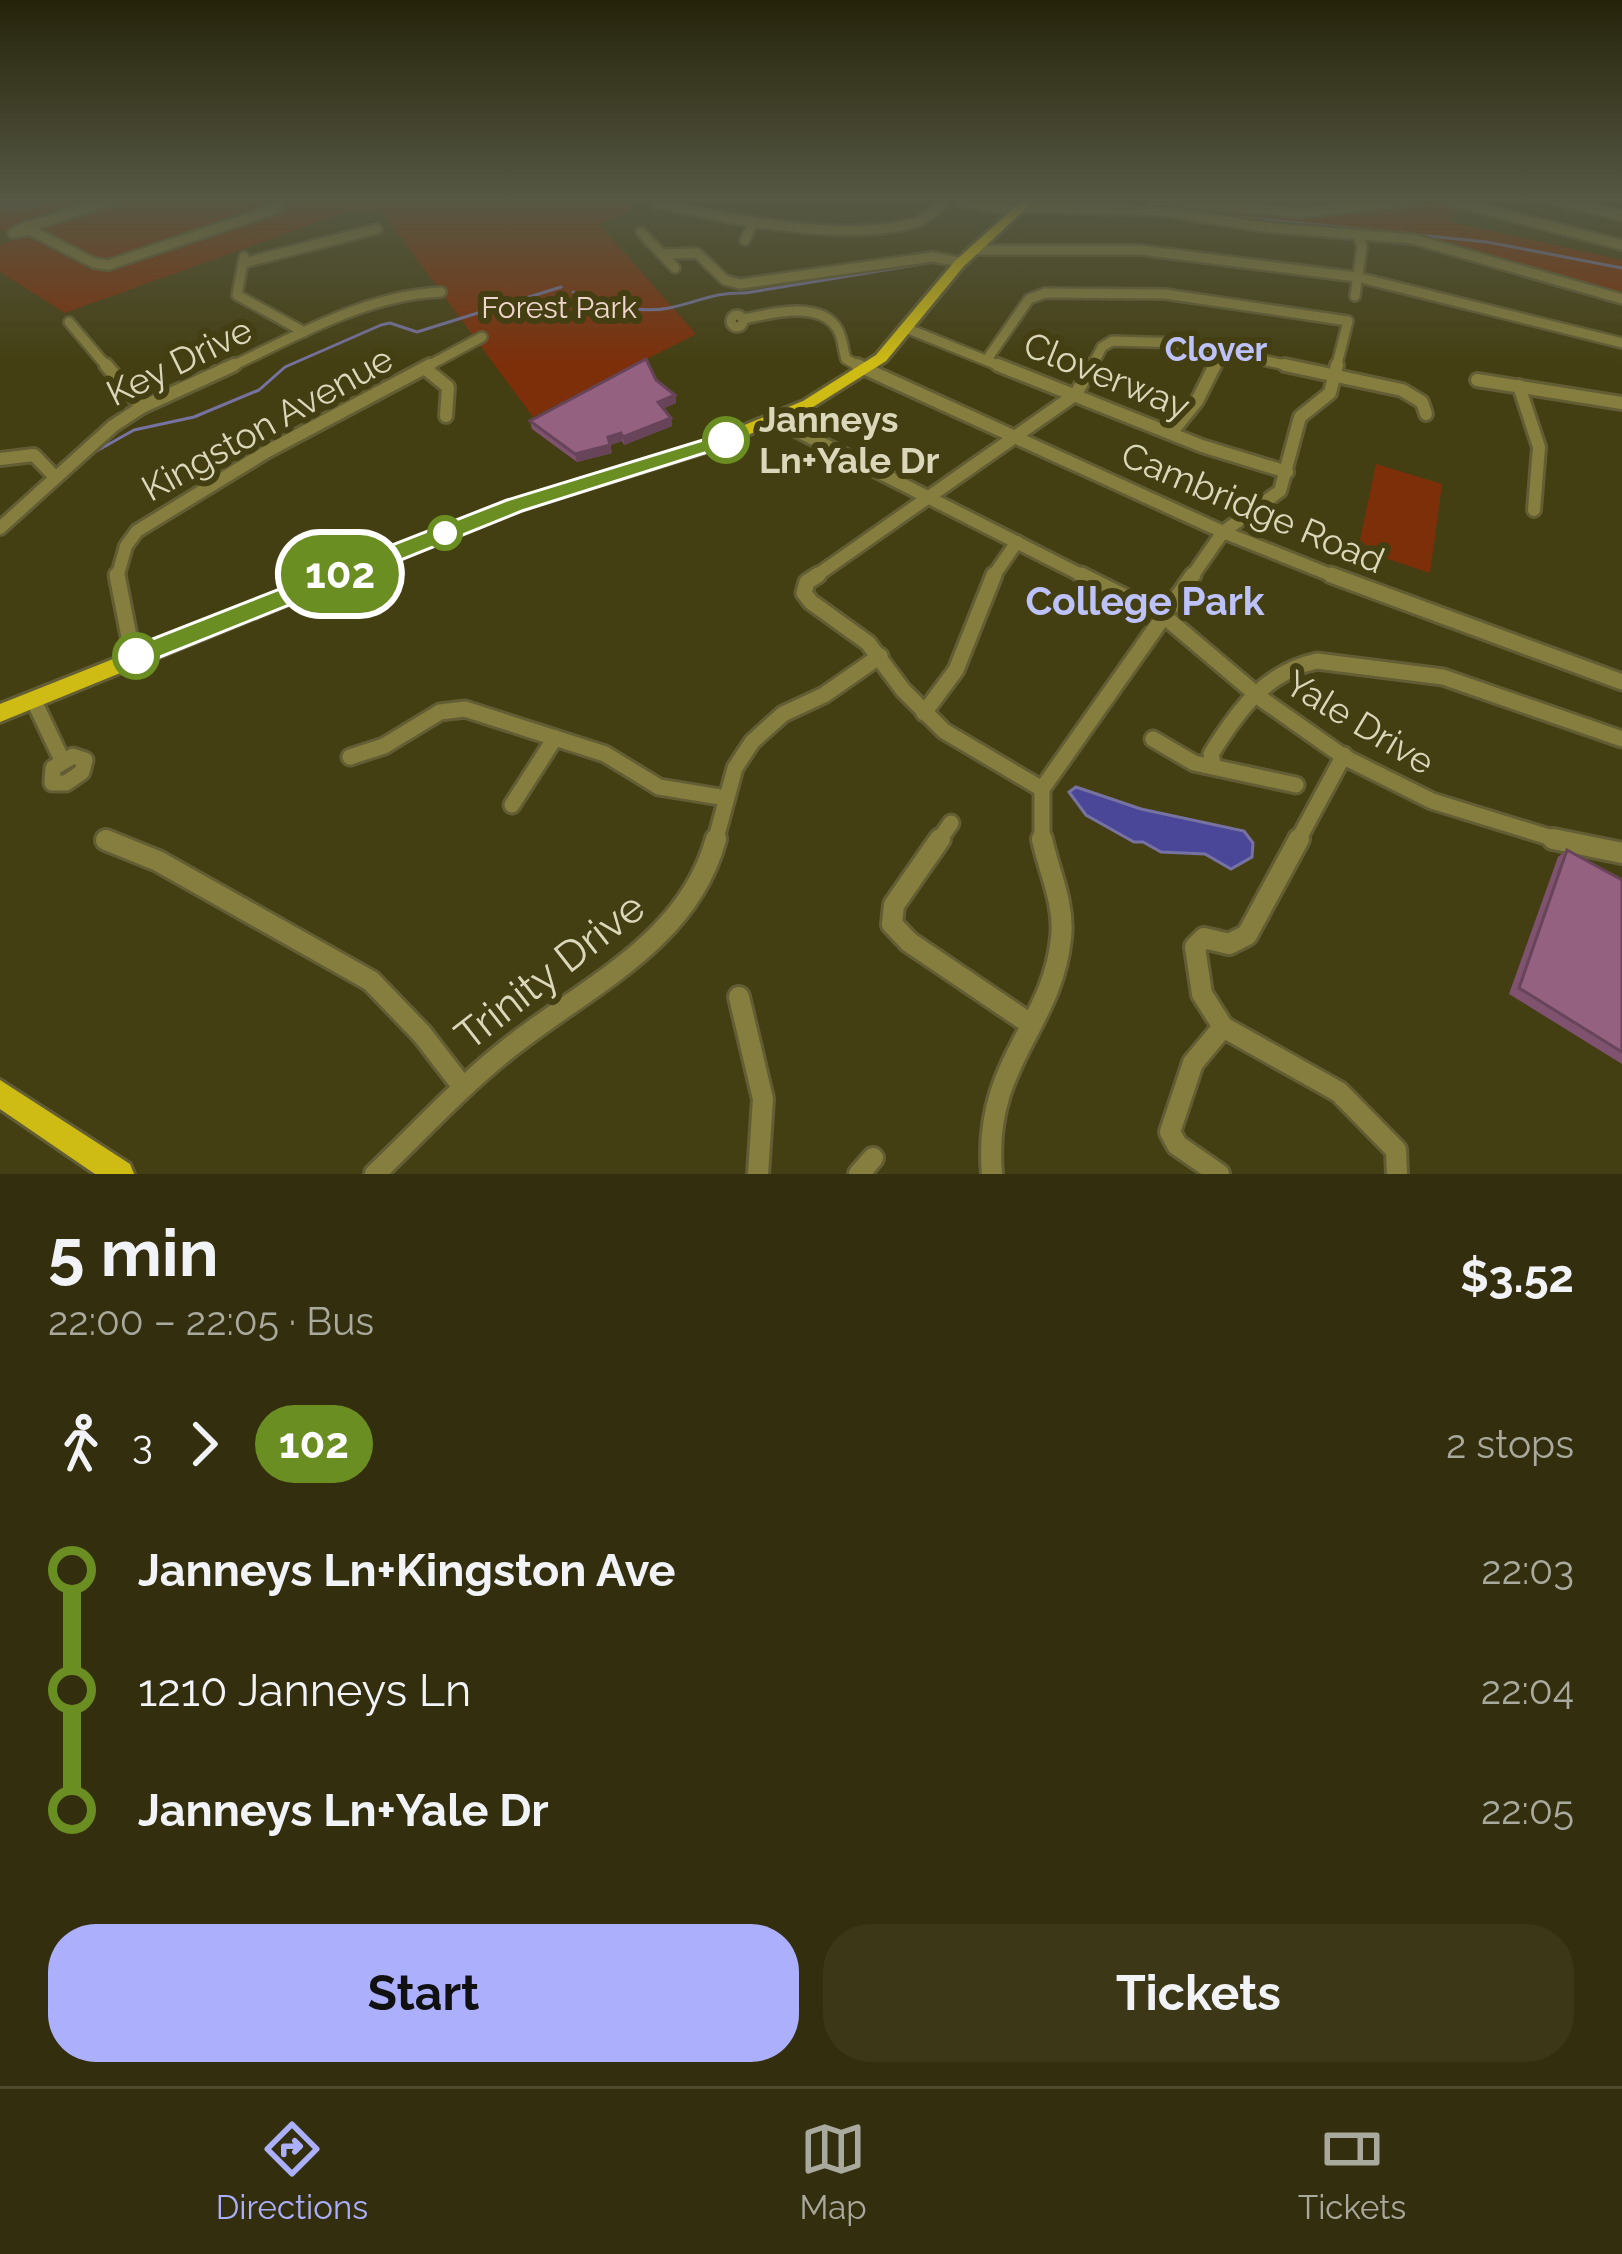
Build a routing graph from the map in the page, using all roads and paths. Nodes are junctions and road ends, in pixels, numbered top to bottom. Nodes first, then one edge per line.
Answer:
1 (78, 255) edge
2 (140, 255) edge
3 (266, 255) edge
4 (665, 255) edge
5 (701, 255) edge
6 (968, 255) junction
7 (975, 255) edge
8 (1179, 255) edge
9 (1360, 255) edge
10 (1470, 255) edge
11 (675, 268) dead end
12 (1358, 277) junction
13 (438, 293) dead end
14 (1355, 296) dead end
15 (1622, 299) edge
16 (745, 319) dead end
17 (69, 322) dead end
18 (906, 328) junction
19 (309, 330) junction
20 (482, 337) dead end
21 (1622, 343) edge
22 (1222, 350) junction
23 (988, 358) junction
24 (427, 370) junction
25 (867, 370) junction
26 (1334, 378) junction
27 (1477, 380) dead end
28 (1519, 386) junction
29 (1076, 394) junction
30 (1622, 403) edge
31 (142, 407) junction
32 (1426, 413) dead end
33 (446, 416) dead end
34 (776, 420) junction
35 (1171, 433) junction
36 (1015, 436) junction
37 (0, 459) edge
38 (1287, 472) junction
39 (55, 477) junction
40 (928, 498) junction
41 (1534, 510) dead end
42 (0, 528) edge
43 (1223, 532) junction
44 (1017, 542) junction
45 (1161, 616) junction
46 (880, 656) junction
47 (133, 657) junction
48 (1622, 682) edge
49 (1256, 693) junction
50 (33, 699) junction
51 (0, 713) edge
52 (924, 713) junction
53 (555, 738) junction
54 (1153, 739) dead end
55 (1622, 740) edge
56 (1344, 755) junction
57 (350, 757) dead end
58 (62, 760) dead end
59 (1213, 764) junction
60 (1297, 785) dead end
61 (1042, 789) junction
62 (726, 798) junction
63 (512, 805) dead end
64 (951, 823) dead end
65 (106, 840) dead end
66 (1622, 853) edge
67 (739, 997) dead end
68 (1026, 1021) junction
69 (1223, 1028) junction
70 (462, 1086) junction
71 (0, 1093) edge
72 (120, 1174) edge
73 (375, 1174) edge
74 (758, 1174) edge
75 (992, 1174) edge
76 (1219, 1174) edge
77 (1397, 1174) edge

1 - 2 street
3 - 19 street, Key Drive
4 - 11 street
5 - 6 street
6 - 7 street
6 - 18 main road
8 - 12 street
9 - 12 street
10 - 15 street
12 - 14 street
12 - 21 street
13 - 19 street
16 - 25 street
17 - 31 street
18 - 23 street, Cloverway
18 - 25 main road
19 - 31 street, Key Drive
20 - 24 street, Kingston Avenue
22 - 26 street
22 - 29 street
22 - 35 street
23 - 26 street
23 - 29 street, Cloverway
24 - 33 street
24 - 47 street, Kingston Avenue
25 - 34 main road
25 - 36 street, Cambridge Road
26 - 32 street
26 - 38 street
27 - 28 street
28 - 30 street
28 - 41 street
29 - 35 street, Cloverway
29 - 36 street
31 - 39 street, Key Drive
34 - 40 street, Yale Drive
34 - 47 main road
35 - 38 street, Cloverway
36 - 40 street
36 - 43 street, Cambridge Road
37 - 39 street
38 - 43 street
39 - 42 street, Key Drive
40 - 44 street, Yale Drive
40 - 46 street
43 - 45 street
43 - 48 street, Cambridge Road
44 - 45 street, Yale Drive
44 - 52 street
45 - 49 street, Yale Drive
45 - 61 street
46 - 52 street
46 - 62 street, Trinity Drive
47 - 50 main road
49 - 55 street
49 - 56 street, Yale Drive
49 - 59 street
50 - 51 main road
50 - 58 street
52 - 61 street
53 - 57 street
53 - 62 street
53 - 63 street
54 - 59 street
56 - 66 street, Yale Drive
56 - 69 street
59 - 60 street
61 - 68 street
62 - 70 street, Trinity Drive
64 - 68 street
65 - 70 street
67 - 74 street
68 - 75 street
69 - 76 street
69 - 77 street
70 - 73 street, Trinity Drive
71 - 72 main road

